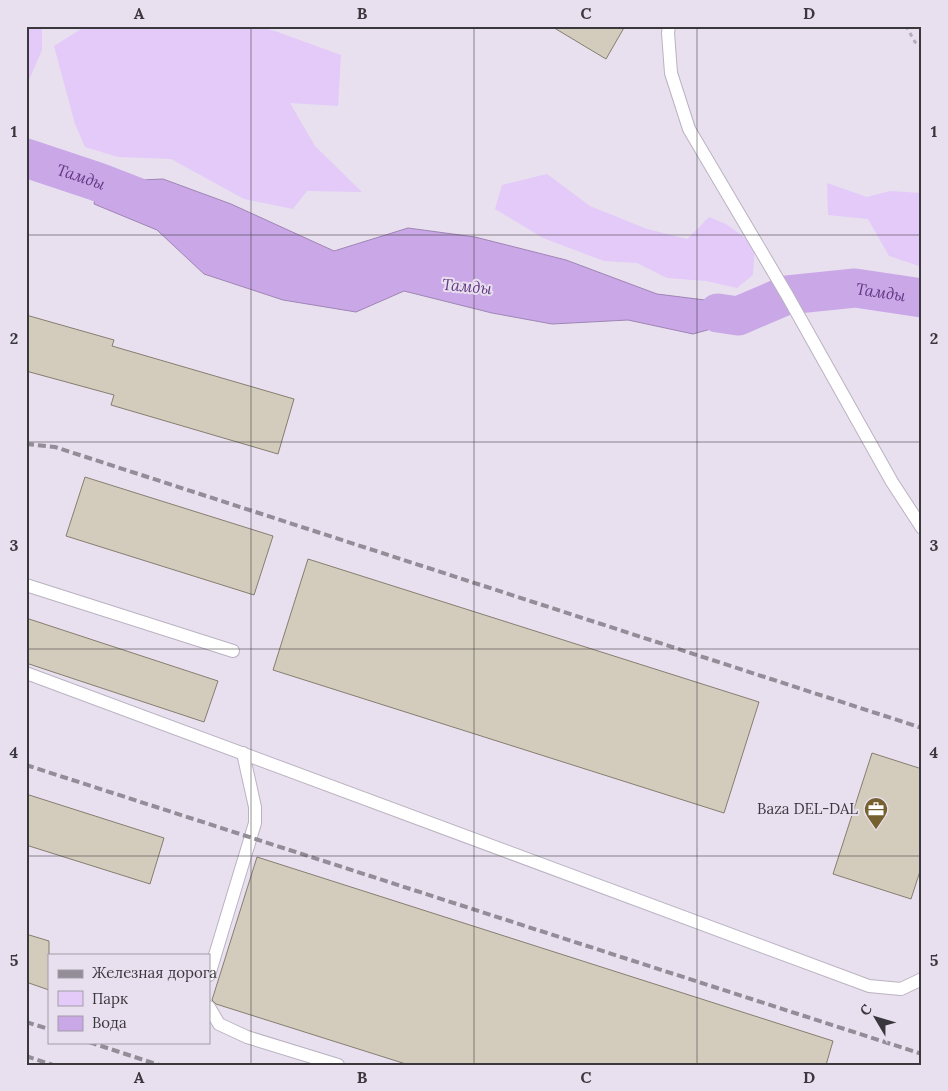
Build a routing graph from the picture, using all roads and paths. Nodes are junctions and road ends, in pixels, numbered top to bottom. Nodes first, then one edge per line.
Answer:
1 (669, 26) edge
2 (906, 26) edge
3 (922, 47) edge
4 (922, 528) edge
5 (26, 585) edge
6 (233, 651) dead end
7 (26, 673) edge
8 (243, 753) junction
9 (210, 972) edge
10 (922, 978) edge
11 (210, 1009) edge
12 (338, 1065) edge

1 - 4 lane
2 - 3 path
5 - 6 lane
7 - 8 lane
8 - 9 lane
8 - 10 lane
11 - 12 lane

